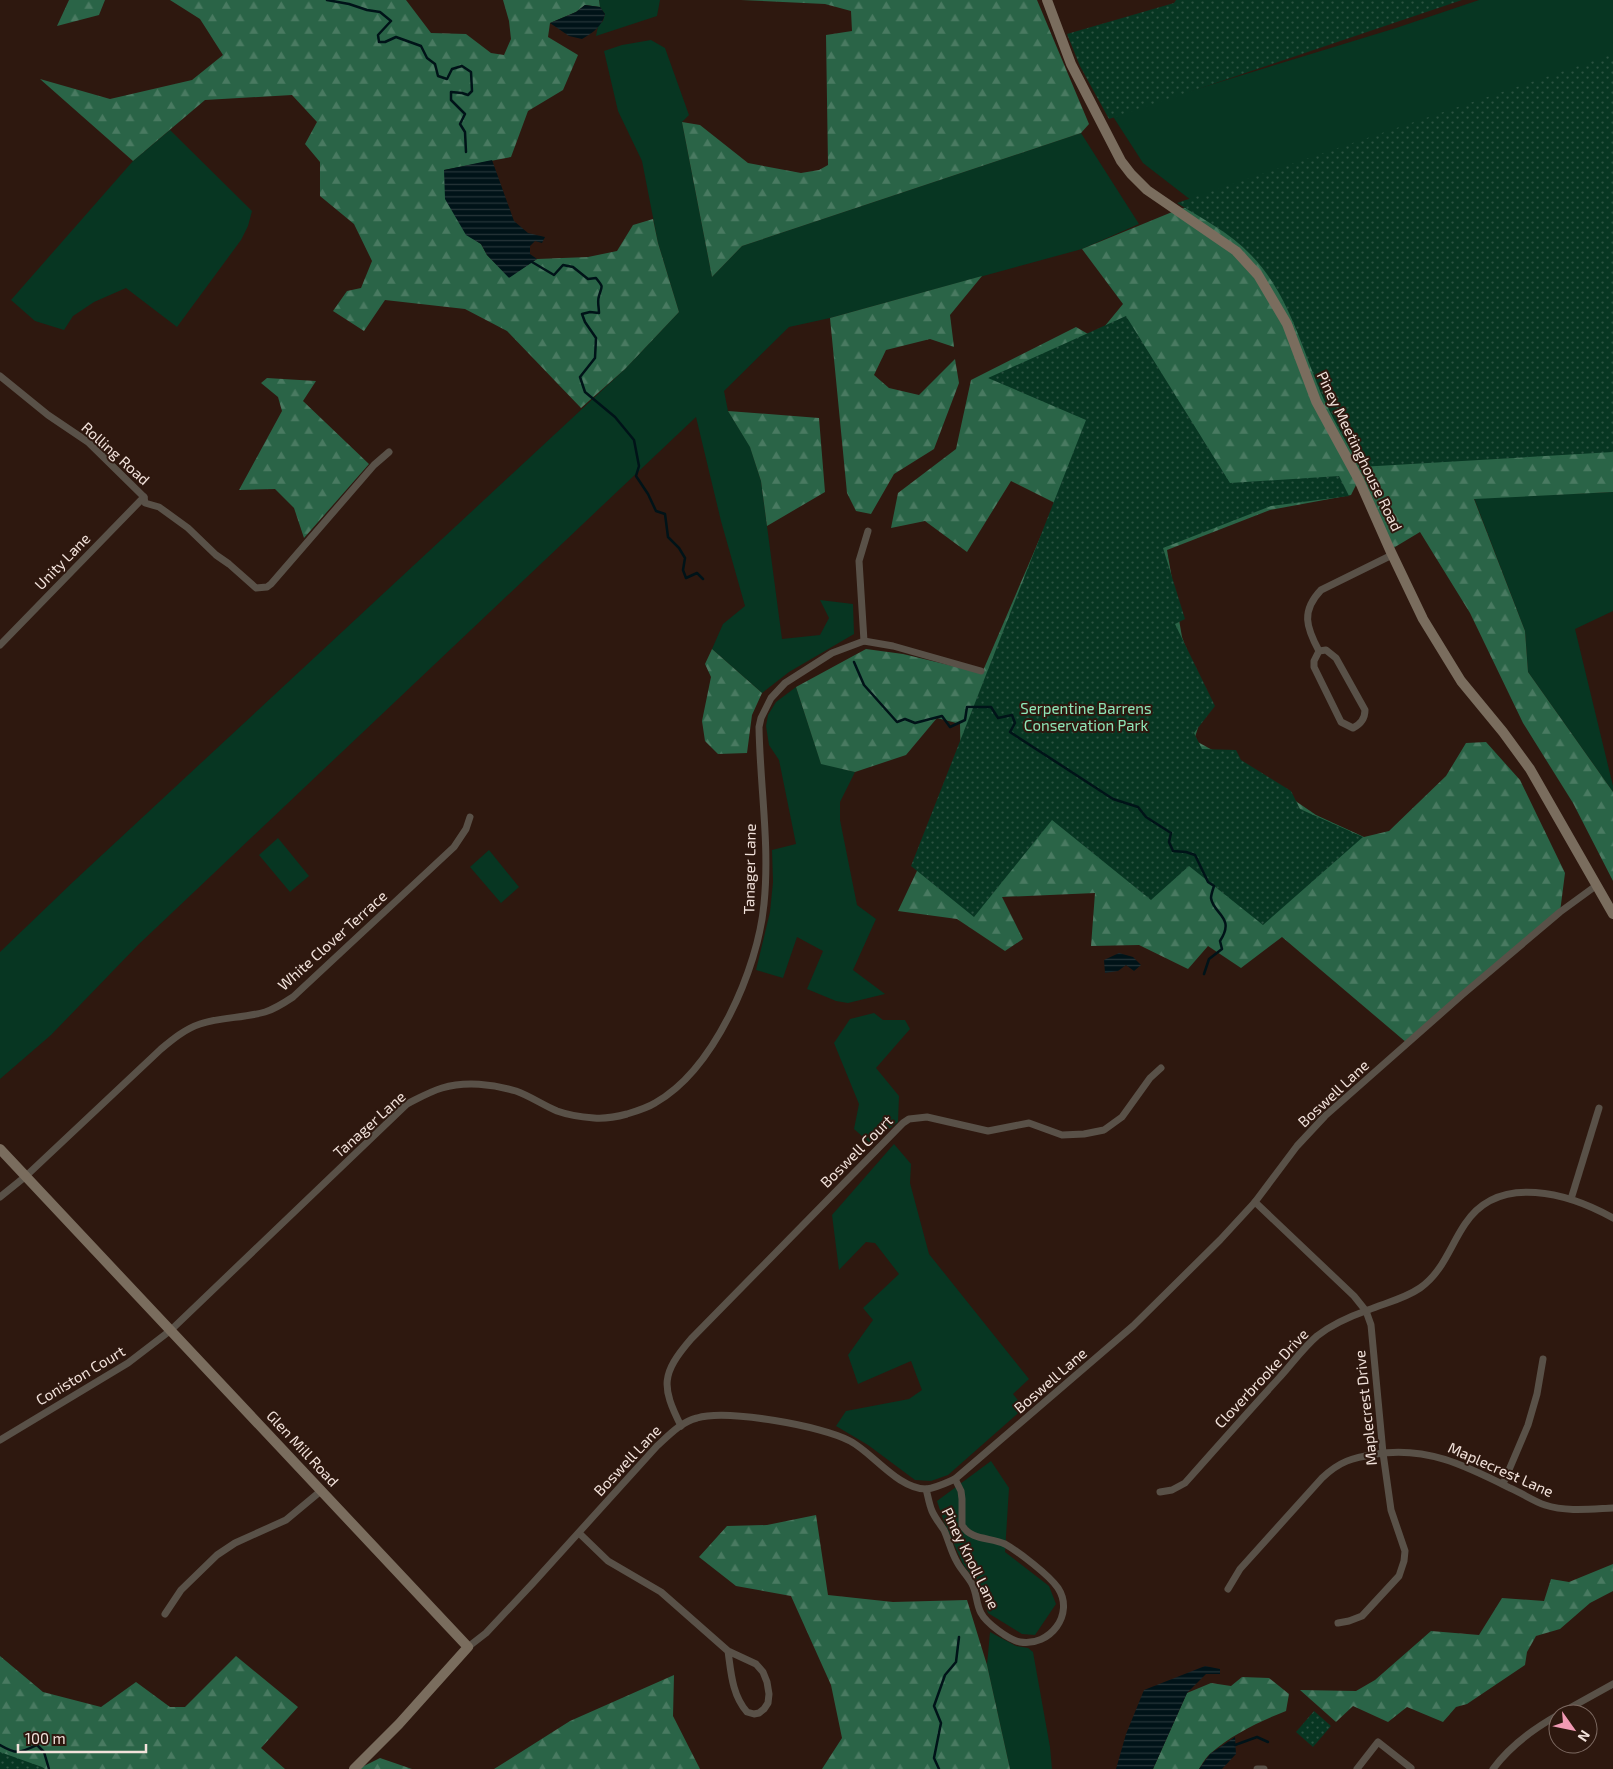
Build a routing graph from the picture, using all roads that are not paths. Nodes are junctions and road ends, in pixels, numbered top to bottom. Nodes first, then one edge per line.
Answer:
1 (1047, 0) edge
2 (0, 376) edge
3 (390, 452) dead end
4 (144, 497) junction
5 (868, 532) dead end
6 (1392, 555) junction
7 (864, 641) junction
8 (0, 645) edge
9 (1319, 651) junction
10 (981, 670) dead end
11 (470, 817) dead end
12 (1597, 885) junction
13 (1613, 914) edge
14 (1161, 1068) dead end
15 (1599, 1108) dead end
16 (0, 1149) edge
17 (26, 1176) junction
18 (0, 1197) edge
19 (1571, 1199) junction
20 (1255, 1202) junction
21 (1613, 1218) edge
22 (1366, 1310) junction
23 (171, 1330) junction
24 (1543, 1359) dead end
25 (681, 1426) junction
26 (0, 1440) edge
27 (1383, 1453) junction
28 (955, 1479) junction
29 (1503, 1484) junction
30 (926, 1489) junction
31 (322, 1490) junction
32 (1160, 1492) dead end
33 (1613, 1508) edge
34 (579, 1533) junction
35 (1228, 1589) dead end
36 (165, 1614) dead end
37 (1338, 1624) dead end
38 (468, 1647) junction
39 (728, 1651) junction
40 (1613, 1684) edge
41 (1577, 1704) edge
42 (1548, 1720) edge
43 (1410, 1768) dead end
44 (354, 1769) edge
45 (1257, 1769) edge
46 (1264, 1769) edge
47 (1357, 1769) edge
48 (1493, 1769) edge

1 - 6 main road, Piney Meetinghouse Road
2 - 4 street, Rolling Road
3 - 4 street, Rolling Road
4 - 8 street, Unity Lane
5 - 7 street
6 - 9 street
6 - 12 main road, Piney Meetinghouse Road
7 - 10 street
7 - 23 street, Tanager Lane
9 - 9 street
11 - 17 street, White Clover Terrace
12 - 13 main road, Piney Meetinghouse Road
12 - 20 street, Boswell Lane
14 - 25 street, Boswell Court
15 - 19 street
16 - 17 main road, Glen Mill Road
17 - 18 street, White Clover Terrace
17 - 23 main road, Glen Mill Road
19 - 21 street, Cloverbrooke Drive
19 - 22 street, Cloverbrooke Drive
20 - 22 street, Maplecrest Drive
20 - 28 street, Boswell Lane
22 - 27 street, Maplecrest Drive
22 - 32 street, Cloverbrooke Drive
23 - 26 street, Coniston Court
23 - 31 main road, Glen Mill Road
24 - 29 street
25 - 30 street, Boswell Lane
25 - 34 street, Boswell Lane
27 - 29 street, Maplecrest Lane
27 - 35 street, Maplecrest Lane
27 - 37 street, Maplecrest Drive
28 - 30 street, Boswell Lane
28 - 30 street, Piney Knoll Lane
29 - 33 street, Maplecrest Lane
31 - 36 street
31 - 38 main road, Glen Mill Road
34 - 38 street, Boswell Lane
34 - 39 street
38 - 44 main road
39 - 39 street
40 - 41 street
42 - 48 street
43 - 47 street
45 - 46 street

